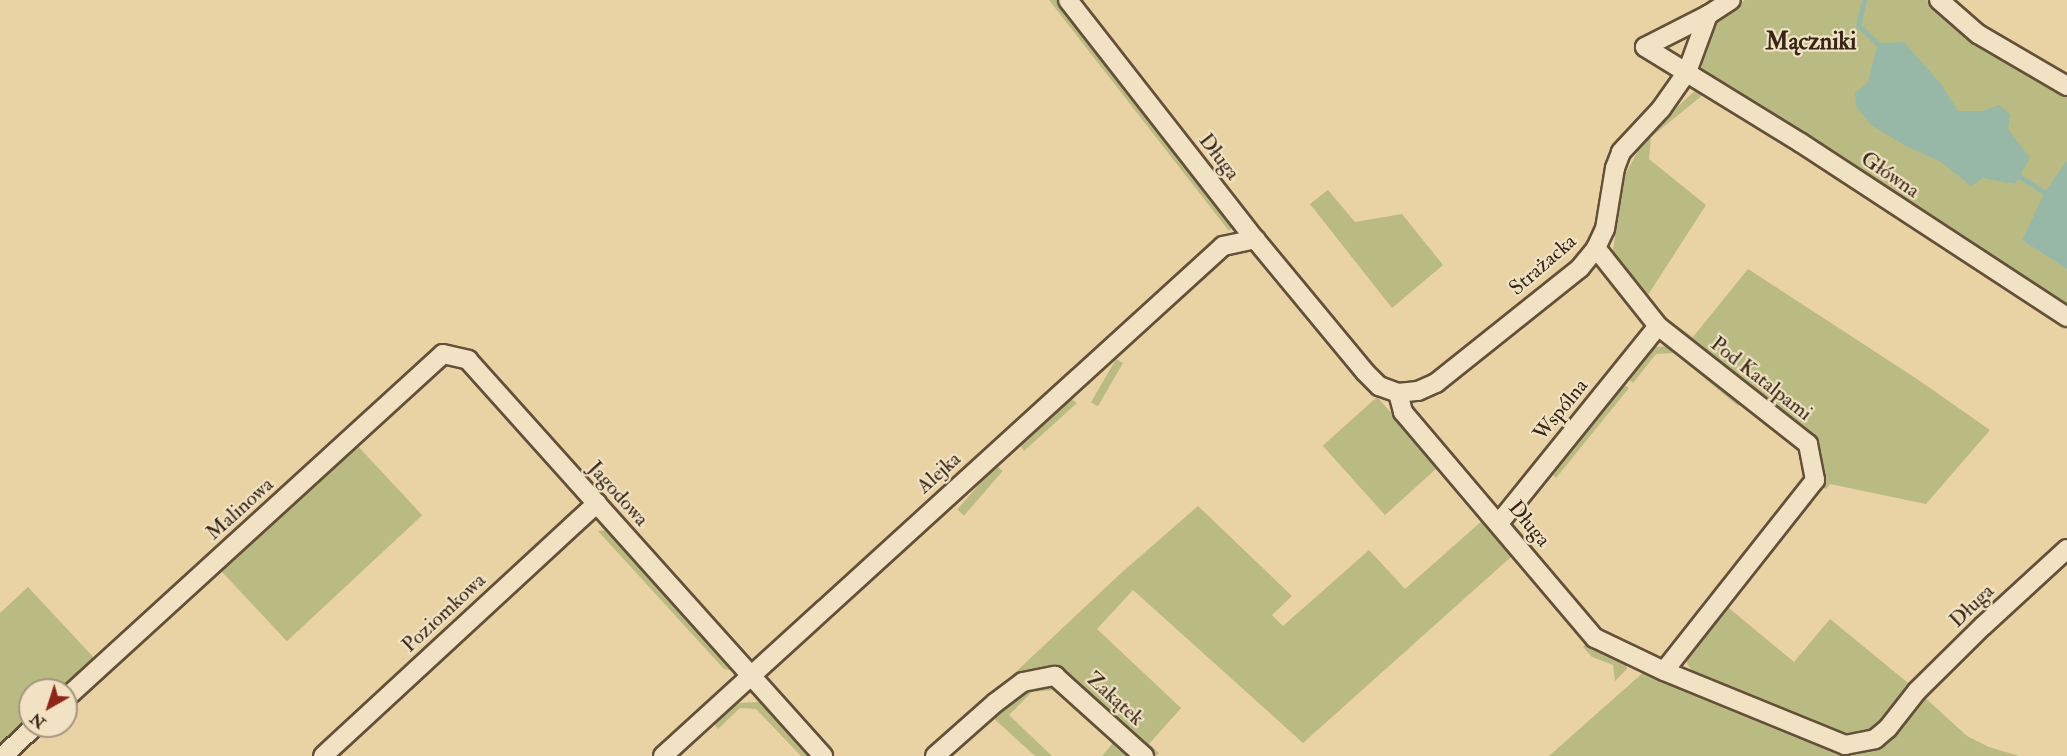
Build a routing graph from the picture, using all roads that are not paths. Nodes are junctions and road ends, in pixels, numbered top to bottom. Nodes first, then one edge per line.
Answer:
1 (1068, 0) edge
2 (1731, 0) edge
3 (1939, 0) edge
4 (1708, 15) junction
5 (1688, 72) junction
6 (2067, 86) edge
7 (1255, 239) junction
8 (1596, 248) junction
9 (2067, 317) edge
10 (1658, 326) junction
11 (443, 354) joint
12 (1398, 393) junction
13 (597, 503) junction
14 (1499, 523) junction
15 (2067, 549) edge
16 (1664, 671) junction
17 (750, 677) junction
18 (78, 687) edge
19 (23, 738) edge
20 (3, 756) edge
21 (323, 756) edge
22 (663, 756) edge
23 (823, 756) edge
24 (935, 756) edge
25 (1144, 756) edge

1 - 7 street, Długa
2 - 4 street
3 - 6 street
4 - 5 street, Strażacka
4 - 5 street, Główna
5 - 8 street, Strażacka
5 - 9 street, Główna
7 - 12 street, Długa
7 - 17 street, Alejka
8 - 10 street, Pod Katalpami
8 - 12 street, Strażacka
10 - 14 street, Wspólna
10 - 16 street, Pod Katalpami
11 - 13 street, Jagodowa
11 - 18 street, Malinowa
12 - 14 street, Długa
13 - 17 street, Jagodowa
13 - 21 street, Poziomkowa
14 - 16 street, Długa
15 - 16 street, Długa
17 - 22 street, Alejka
17 - 23 street, Jagodowa
19 - 20 street
24 - 25 street, Zakątek

